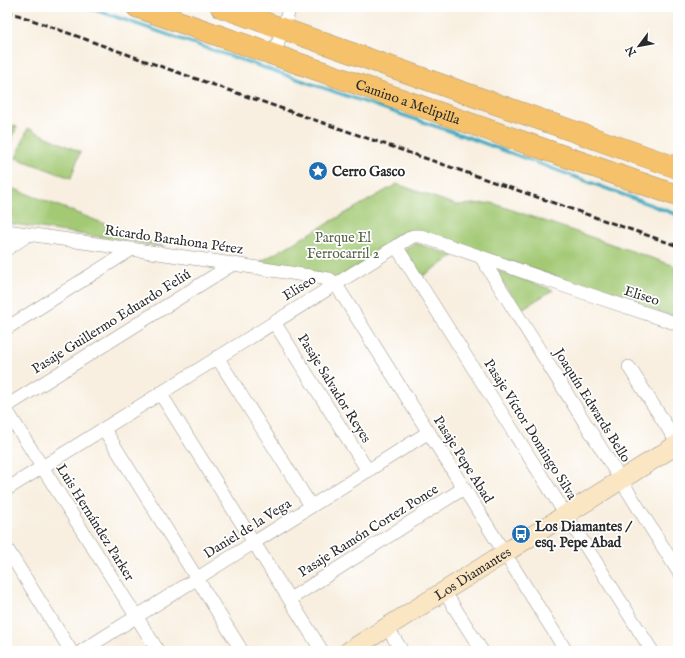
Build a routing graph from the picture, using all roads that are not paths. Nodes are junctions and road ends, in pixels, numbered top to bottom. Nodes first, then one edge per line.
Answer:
1 (137, 7) edge
2 (221, 7) edge
3 (290, 7) edge
4 (282, 30) junction
5 (274, 55) junction
6 (422, 78) junction
7 (414, 103) junction
8 (653, 159) junction
9 (678, 168) edge
10 (645, 185) junction
11 (678, 196) edge
12 (7, 231) edge
13 (28, 235) junction
14 (396, 246) junction
15 (7, 249) edge
16 (132, 249) junction
17 (481, 257) junction
18 (233, 264) junction
19 (335, 283) junction
20 (274, 322) junction
21 (678, 324) edge
22 (7, 328) edge
23 (217, 357) junction
24 (629, 366) dead end
25 (160, 393) junction
26 (7, 406) edge
27 (7, 411) edge
28 (104, 428) junction
29 (429, 432) junction
30 (678, 444) edge
31 (42, 467) junction
32 (368, 471) junction
33 (621, 480) junction
34 (464, 488) junction
35 (7, 489) edge
36 (311, 506) junction
37 (566, 514) junction
38 (254, 542) junction
39 (7, 549) edge
40 (505, 553) junction
41 (678, 571) edge
42 (197, 578) junction
43 (444, 591) junction
44 (290, 599) junction
45 (136, 617) junction
46 (387, 627) junction
47 (71, 651) edge
48 (82, 651) edge
49 (158, 651) edge
50 (242, 651) edge
51 (322, 651) edge
52 (349, 651) edge
53 (402, 651) edge
54 (482, 651) edge
55 (566, 651) edge
56 (652, 651) edge

1 - 5 main road, Camino a Melipilla
2 - 4 main road, Camino a Melipilla
3 - 4 street
4 - 5 street
4 - 6 main road, Camino a Melipilla
5 - 7 main road, Camino a Melipilla
6 - 7 main road
6 - 8 main road, Camino a Melipilla
7 - 10 main road, Camino a Melipilla
8 - 9 main road, Camino a Melipilla
8 - 10 main road
10 - 11 main road, Camino a Melipilla
12 - 13 street, Ricardo Barahona Pérez
13 - 15 street
13 - 16 street, Ricardo Barahona Pérez
14 - 17 street, Eliseo
14 - 19 street, Eliseo
14 - 37 street, Pasaje Víctor Domingo Silva
16 - 18 street, Ricardo Barahona Pérez
16 - 22 street
17 - 21 street, Eliseo
17 - 33 street, Joaquín Edwards Bello
18 - 19 street, Ricardo Barahona Pérez
18 - 26 street, Pasaje Guillermo Eduardo Feliú
19 - 20 street, Eliseo
19 - 29 street, Pasaje Pepe Abad
20 - 23 street, Eliseo
20 - 32 street, Pasaje Salvador Reyes
23 - 25 street, Eliseo
23 - 36 street
24 - 30 street
25 - 28 street, Eliseo
25 - 38 street
27 - 31 street, Luis Hernández Parker
28 - 31 street, Eliseo
28 - 42 street
29 - 32 street, Daniel de la Vega
29 - 34 street, Pasaje Pepe Abad
30 - 33 street, Los Diamantes
31 - 35 street, Eliseo
31 - 45 street, Luis Hernández Parker
32 - 36 street, Daniel de la Vega
33 - 37 street, Los Diamantes
33 - 41 street, Joaquín Edwards Bello
34 - 40 street, Pasaje Pepe Abad
34 - 44 street, Pasaje Ramón Cortez Ponce
36 - 38 street, Daniel de la Vega
37 - 40 street, Los Diamantes
37 - 56 street, Pasaje Víctor Domingo Silva
38 - 42 street, Daniel de la Vega
38 - 44 street
39 - 47 street
40 - 43 street, Los Diamantes
40 - 55 street, Pasaje Pepe Abad
42 - 45 street, Daniel de la Vega
42 - 50 street
43 - 46 street, Los Diamantes
43 - 54 street
44 - 51 street
45 - 48 street, Daniel de la Vega
45 - 49 street, Luis Hernández Parker
46 - 52 street, Los Diamantes
46 - 53 street

